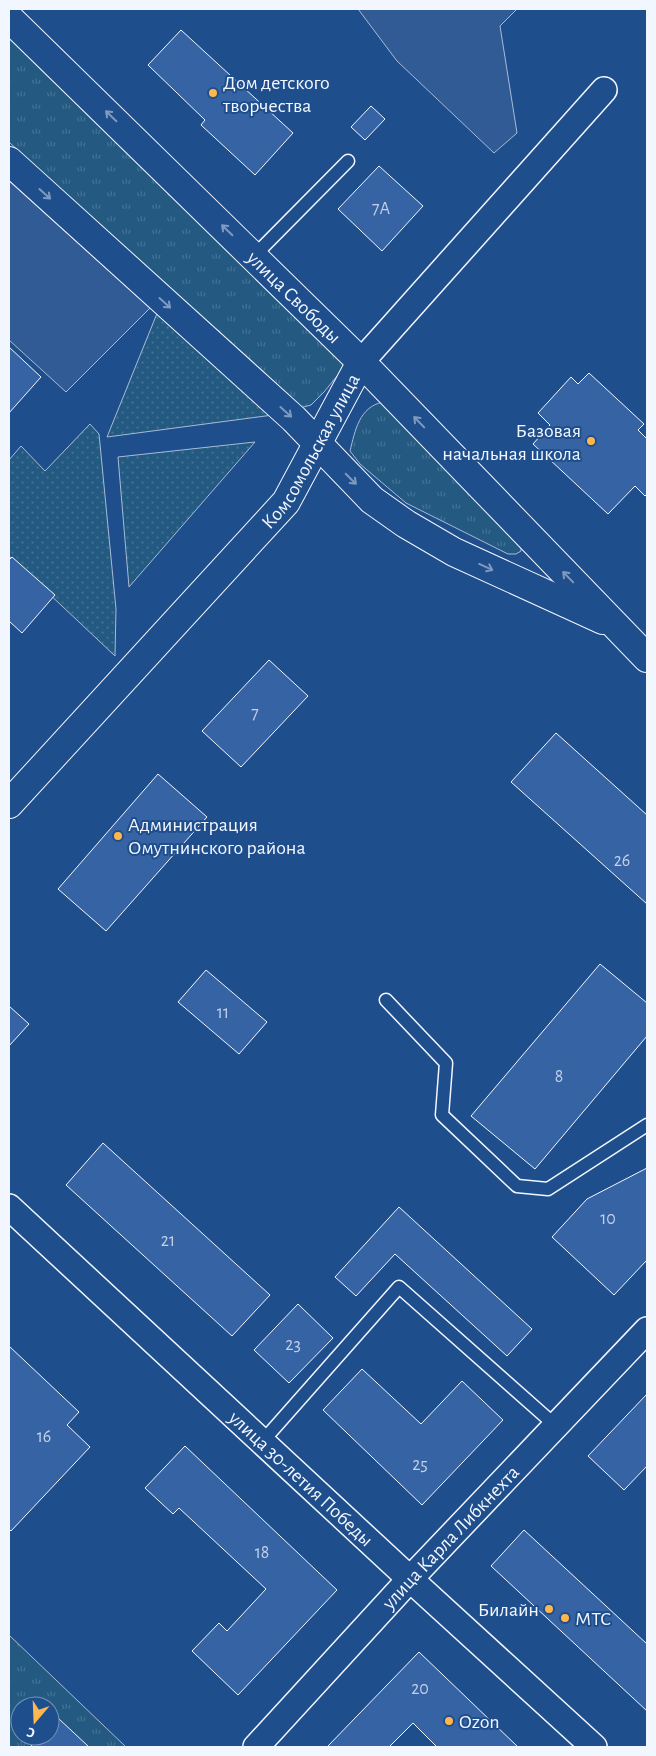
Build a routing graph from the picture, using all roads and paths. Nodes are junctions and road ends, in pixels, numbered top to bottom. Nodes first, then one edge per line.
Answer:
1 (9, 18) edge
2 (604, 90) dead end
3 (9, 161) edge
4 (348, 161) dead end
5 (254, 256) junction
6 (361, 362) junction
7 (317, 444) junction
8 (614, 624) junction
9 (647, 658) edge
10 (9, 804) edge
11 (386, 1000) dead end
12 (647, 1125) edge
13 (9, 1207) edge
14 (647, 1330) edge
15 (556, 1426) junction
16 (262, 1442) junction
17 (410, 1579) junction
18 (256, 1747) edge
19 (594, 1747) edge

5 -> 1 main road, улица Свободы
2 - 6 street, Комсомольская улица
3 -> 7 main road, улица Свободы
4 - 5 lane
5 - 6 main road, улица Свободы
6 - 7 main road, Комсомольская улица
8 -> 6 main road, улица Свободы
7 -> 8 main road, улица Свободы
7 - 10 main road, Комсомольская улица
8 - 9 main road, улица Свободы
11 - 12 lane
13 - 16 street, улица 30-летия Победы
14 - 15 street, улица Карла Либкнехта
15 - 16 lane
15 - 17 street, улица Карла Либкнехта
16 - 17 street, улица 30-летия Победы
17 - 18 street, улица Карла Либкнехта
17 - 19 street, улица 30-летия Победы

